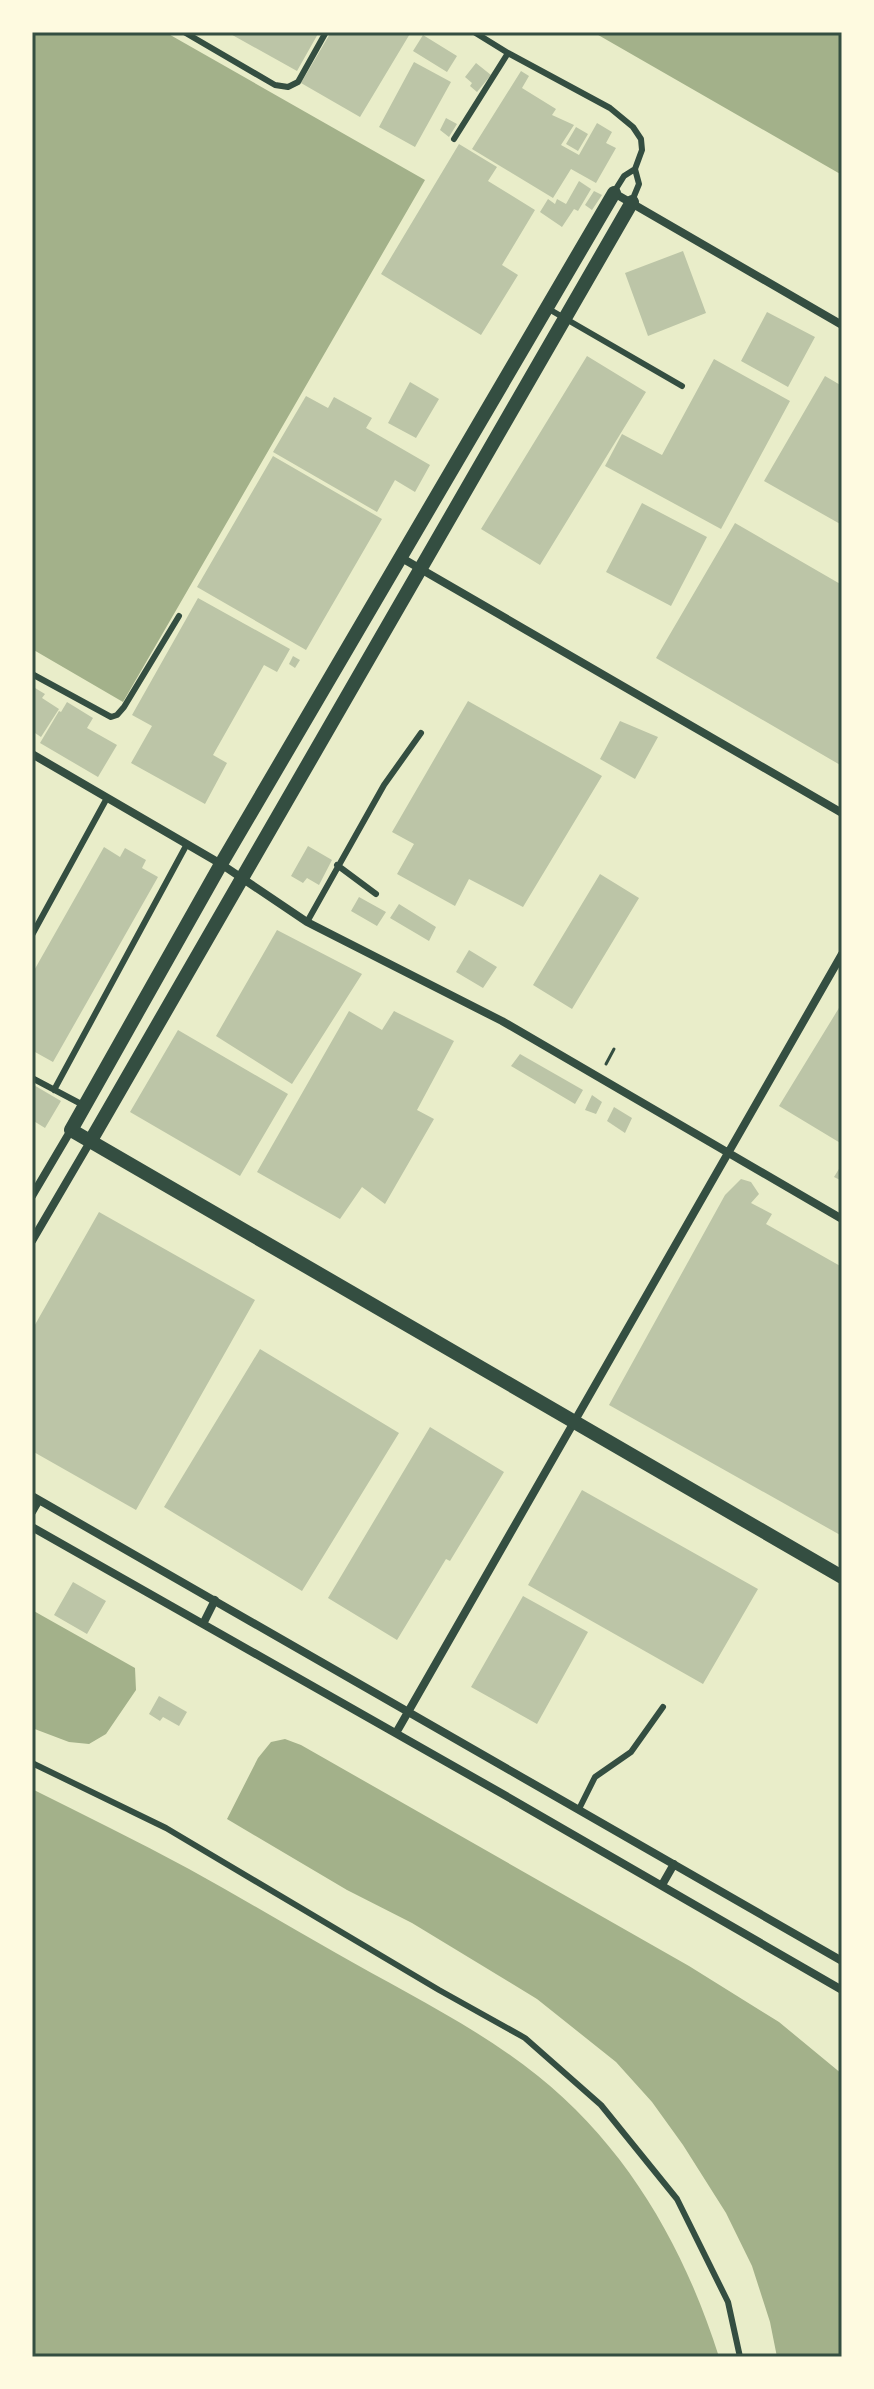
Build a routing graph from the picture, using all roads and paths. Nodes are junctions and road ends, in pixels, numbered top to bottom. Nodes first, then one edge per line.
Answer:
1 (184, 32) edge
2 (326, 32) edge
3 (474, 32) edge
4 (508, 53) junction
5 (454, 139) dead end
6 (635, 169) junction
7 (614, 193) junction
8 (632, 202) junction
9 (547, 308) junction
10 (565, 319) junction
11 (842, 325) edge
12 (682, 386) dead end
13 (473, 433) junction
14 (492, 444) junction
15 (400, 557) junction
16 (420, 568) junction
17 (179, 616) dead end
18 (32, 674) edge
19 (421, 733) dead end
20 (297, 734) junction
21 (317, 745) junction
22 (32, 754) edge
23 (107, 798) junction
24 (842, 813) edge
25 (187, 844) junction
26 (221, 864) junction
27 (337, 865) junction
28 (242, 877) junction
29 (376, 894) dead end
30 (307, 922) junction
31 (32, 935) edge
32 (842, 954) edge
33 (165, 964) junction
34 (187, 973) junction
35 (131, 1024) junction
36 (152, 1035) junction
37 (614, 1049) dead end
38 (32, 1078) edge
39 (598, 1078) junction
40 (54, 1090) junction
41 (85, 1106) junction
42 (71, 1130) junction
43 (90, 1142) junction
44 (727, 1154) junction
45 (32, 1196) edge
46 (842, 1219) edge
47 (32, 1241) edge
48 (575, 1422) junction
49 (35, 1498) edge
50 (32, 1512) edge
51 (32, 1527) edge
52 (842, 1577) edge
53 (215, 1600) junction
54 (203, 1624) junction
55 (663, 1707) dead end
56 (409, 1712) junction
57 (396, 1733) junction
58 (32, 1763) edge
59 (579, 1809) junction
60 (674, 1864) junction
61 (662, 1885) junction
62 (842, 1961) edge
63 (842, 1990) edge
64 (740, 2357) edge

1 - 2 lane
3 - 4 lane
4 - 5 lane
4 - 6 lane
6 - 7 lane
6 - 8 lane
7 - 8 street
7 - 9 street
8 - 10 street
8 - 11 street
9 - 10 lane
9 - 13 street
10 - 12 lane
10 - 14 street
13 - 14 street
13 - 15 street
14 - 16 street
15 - 16 street
15 - 20 street
16 - 21 street
16 - 24 street
17 - 18 lane
19 - 27 lane
20 - 21 street
20 - 26 street
21 - 28 street
22 - 23 street
23 - 25 street
23 - 31 lane
25 - 26 street
25 - 40 lane
26 - 28 street
26 - 33 street
27 - 29 lane
27 - 30 lane
28 - 30 street
28 - 34 street
30 - 39 street
32 - 44 street
33 - 34 street
33 - 35 street
34 - 36 street
35 - 36 street
35 - 41 street
36 - 43 street
37 - 39 path
38 - 40 lane
39 - 44 street
40 - 41 lane
41 - 42 street
42 - 43 street
42 - 45 street
43 - 47 street
43 - 48 street
44 - 46 street
44 - 48 street
48 - 52 street
48 - 56 street
49 - 50 street
49 - 53 street
51 - 54 street
53 - 54 street
53 - 56 street
54 - 57 street
55 - 59 lane
56 - 57 street
56 - 59 street
57 - 61 street
58 - 64 lane
59 - 60 street
60 - 61 street
60 - 62 street
61 - 63 street

